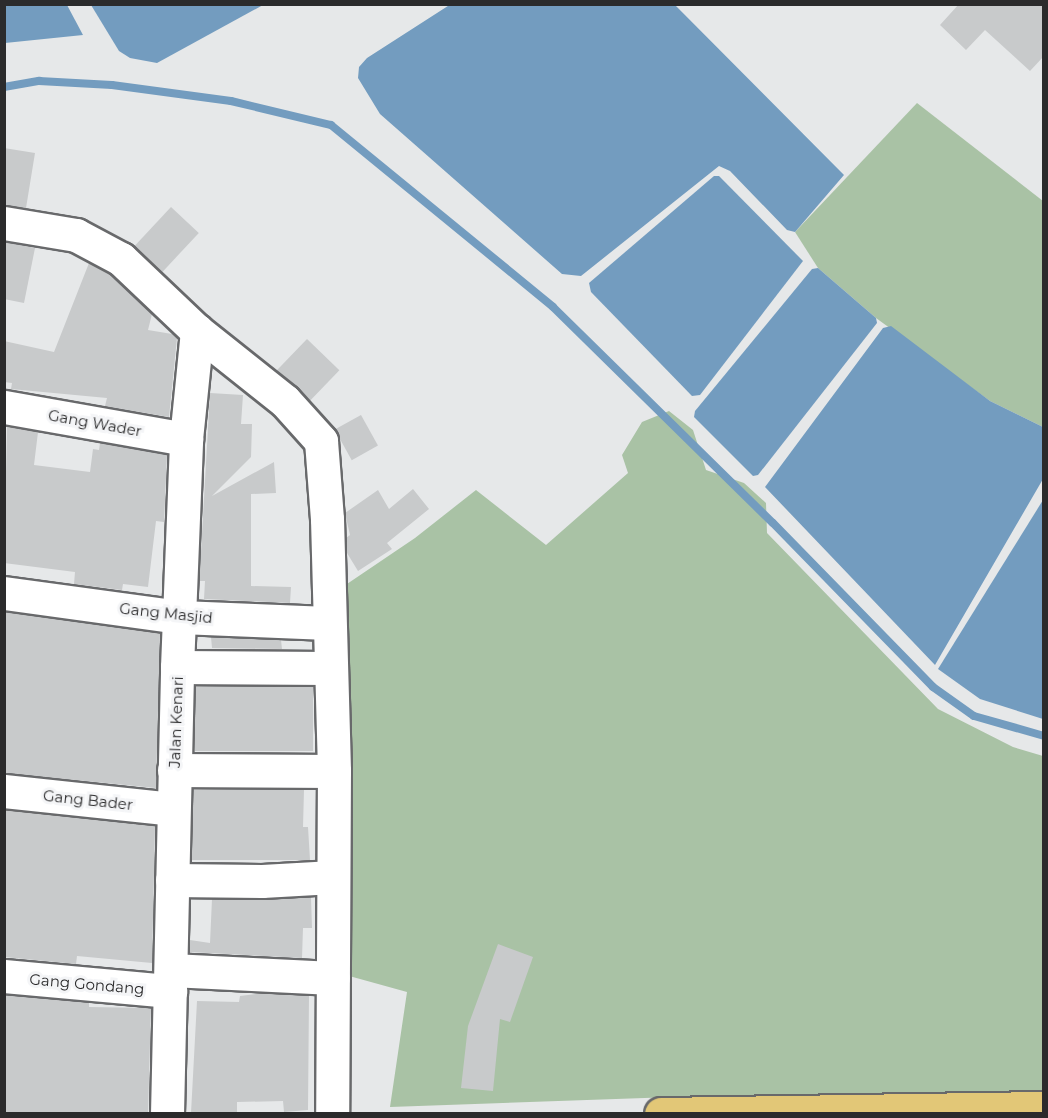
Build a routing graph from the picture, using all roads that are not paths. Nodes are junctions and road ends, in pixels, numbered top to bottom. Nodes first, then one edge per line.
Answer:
1 (4, 223) edge
2 (197, 332) junction
3 (4, 407) edge
4 (186, 439) junction
5 (4, 592) edge
6 (180, 617) junction
7 (328, 623) junction
8 (177, 667) junction
9 (329, 668) junction
10 (174, 770) junction
11 (334, 771) junction
12 (4, 791) edge
13 (172, 809) junction
14 (333, 877) junction
15 (172, 880) junction
16 (4, 976) edge
17 (333, 978) junction
18 (170, 981) junction
19 (1044, 1108) edge
20 (701, 1112) edge
21 (167, 1113) edge
22 (332, 1113) edge
23 (661, 1113) edge

1 - 2 street
2 - 4 street, Jalan Kenari
2 - 7 street
3 - 4 street, Gang Wader
4 - 6 street, Jalan Kenari
5 - 6 street, Gang Masjid
6 - 7 street, Gang Masjid
6 - 8 street, Jalan Kenari
7 - 9 street
8 - 9 street
8 - 10 street, Jalan Kenari
9 - 11 street
10 - 11 street
10 - 13 street, Jalan Kenari
11 - 14 street
12 - 13 street, Gang Bader
13 - 15 street, Jalan Kenari
14 - 15 street
14 - 17 street
15 - 18 street, Jalan Kenari
16 - 18 street, Gang Gondang
17 - 18 street, Gang Gondang
17 - 22 street
18 - 21 street, Jalan Kenari
19 - 20 main road
20 - 23 main road

